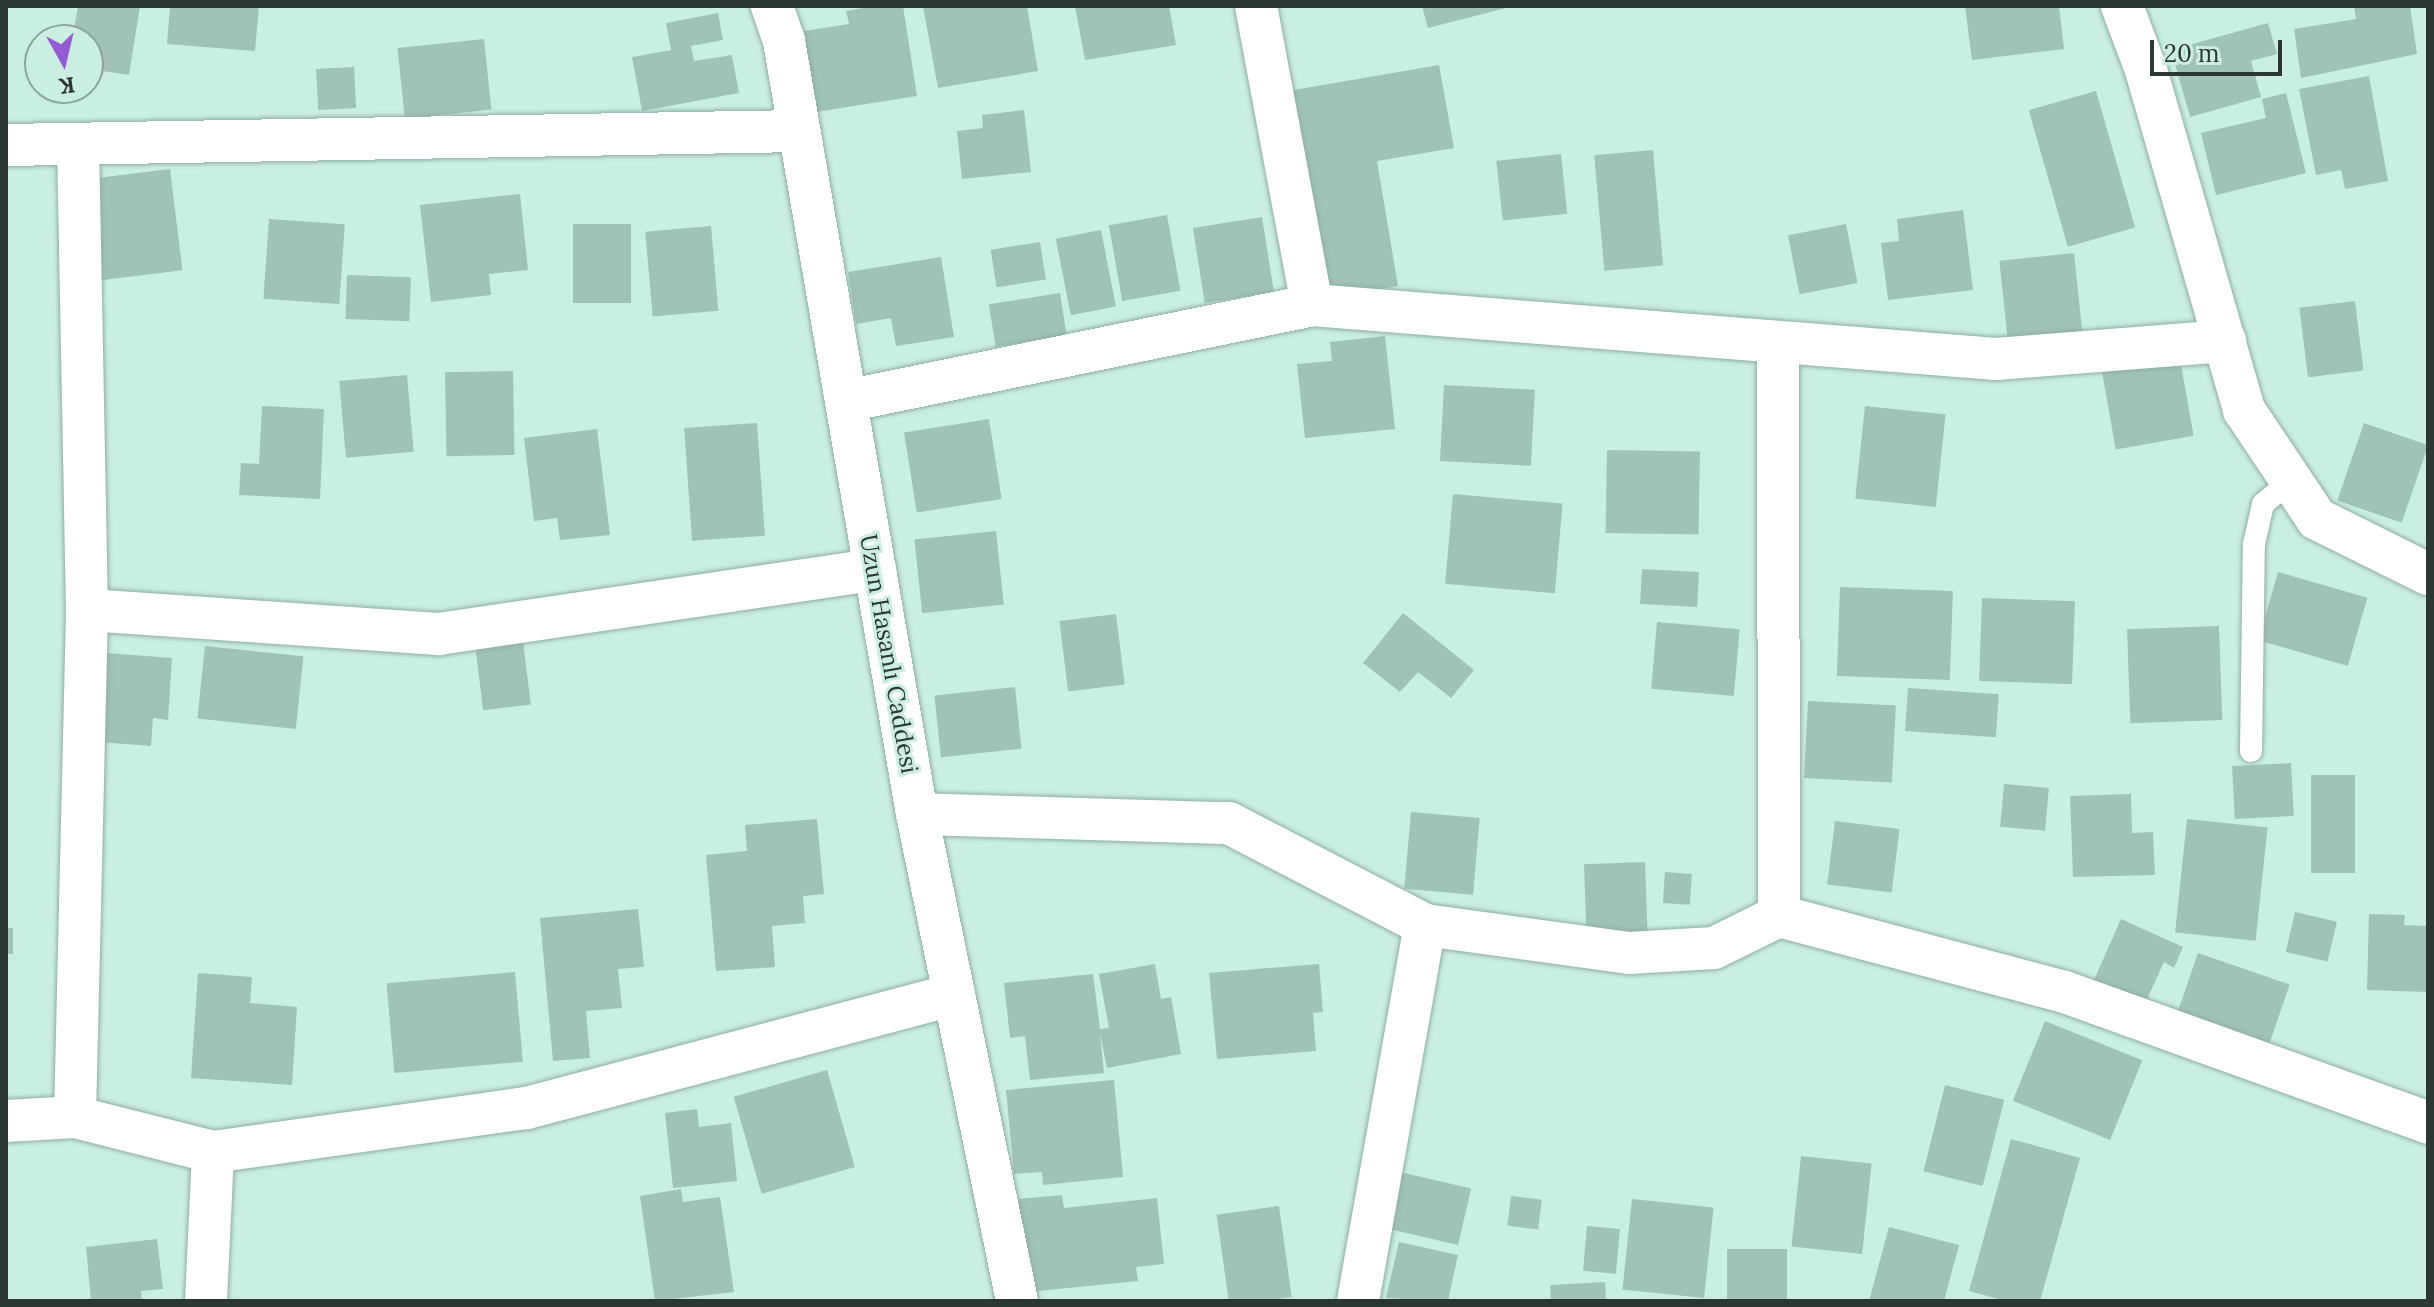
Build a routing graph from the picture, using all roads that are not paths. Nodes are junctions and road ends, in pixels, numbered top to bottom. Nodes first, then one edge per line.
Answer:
1 (772, 6) edge
2 (1256, 6) edge
3 (2122, 6) edge
4 (799, 131) junction
5 (78, 144) junction
6 (6, 145) edge
7 (1312, 305) junction
8 (2225, 341) junction
9 (1778, 345) junction
10 (846, 401) junction
11 (2292, 480) junction
12 (875, 570) junction
13 (2428, 574) edge
14 (87, 610) junction
15 (2251, 751) dead end
16 (917, 814) junction
17 (1779, 916) junction
18 (1425, 925) junction
19 (954, 994) junction
20 (75, 1117) junction
21 (6, 1121) edge
22 (2428, 1123) edge
23 (213, 1152) junction
24 (206, 1301) edge
25 (1017, 1301) edge
26 (1358, 1301) edge

1 - 4 street, Uzun Hasanlı Caddesi
2 - 7 street
3 - 8 street
4 - 5 street
4 - 10 street, Uzun Hasanlı Caddesi
5 - 6 street
5 - 14 street
7 - 9 street
7 - 10 street
8 - 9 street
8 - 11 street
9 - 17 street
10 - 12 street, Uzun Hasanlı Caddesi
11 - 13 street
11 - 15 lane
12 - 14 street
12 - 16 street, Uzun Hasanlı Caddesi
14 - 20 street
16 - 18 street
16 - 19 street, Uzun Hasanlı Caddesi
17 - 18 street
17 - 22 street
18 - 26 street
19 - 23 street
19 - 25 street, Uzun Hasanlı Caddesi
20 - 21 street
20 - 23 street
23 - 24 street

